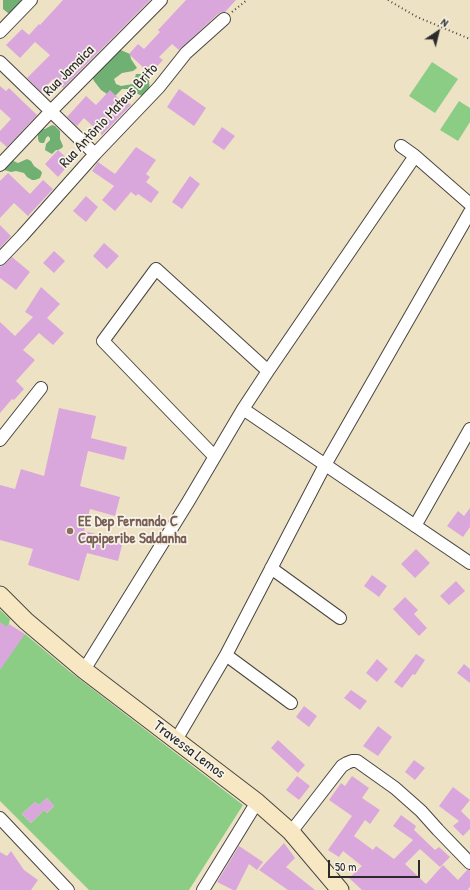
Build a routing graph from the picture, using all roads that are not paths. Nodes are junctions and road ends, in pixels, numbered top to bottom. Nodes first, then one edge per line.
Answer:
1 (31, 0) edge
2 (161, 0) edge
3 (224, 19) road end
4 (0, 32) edge
5 (0, 62) edge
6 (51, 111) junction
7 (401, 146) dead end
8 (95, 154) junction
9 (414, 156) junction
10 (0, 165) edge
11 (470, 204) edge
12 (470, 212) edge
13 (0, 259) edge
14 (268, 370) junction
15 (41, 388) dead end
16 (243, 409) junction
17 (470, 429) edge
18 (0, 440) edge
19 (214, 456) junction
20 (325, 465) junction
21 (415, 526) junction
22 (470, 562) edge
23 (271, 568) junction
24 (0, 595) edge
25 (340, 618) dead end
26 (226, 655) junction
27 (84, 670) junction
28 (291, 703) dead end
29 (176, 740) junction
30 (257, 802) junction
31 (0, 818) edge
32 (291, 832) junction
33 (470, 863) edge
34 (68, 890) edge
35 (203, 890) edge
36 (340, 890) edge

1 - 4 street
2 - 6 street, Rua Jamaica
3 - 8 street, Rua Antônio Mateus Brito
5 - 6 street
6 - 8 street
6 - 10 street, Rua Jamaica
7 - 9 street
8 - 13 street, Rua Antônio Mateus Brito
9 - 11 street
9 - 14 street
12 - 20 street
14 - 16 street
14 - 19 street
15 - 18 street
16 - 19 street
16 - 20 street
17 - 21 street
19 - 27 street
20 - 21 street
20 - 23 street
21 - 22 street
23 - 25 street
23 - 26 street
24 - 27 street, Travessa Lemos
26 - 28 street
26 - 29 street
27 - 29 street, Travessa Lemos
29 - 30 street, Travessa Lemos
30 - 32 street, Travessa Lemos
30 - 35 street
31 - 34 street
32 - 33 street
32 - 36 street, Travessa Lemos

